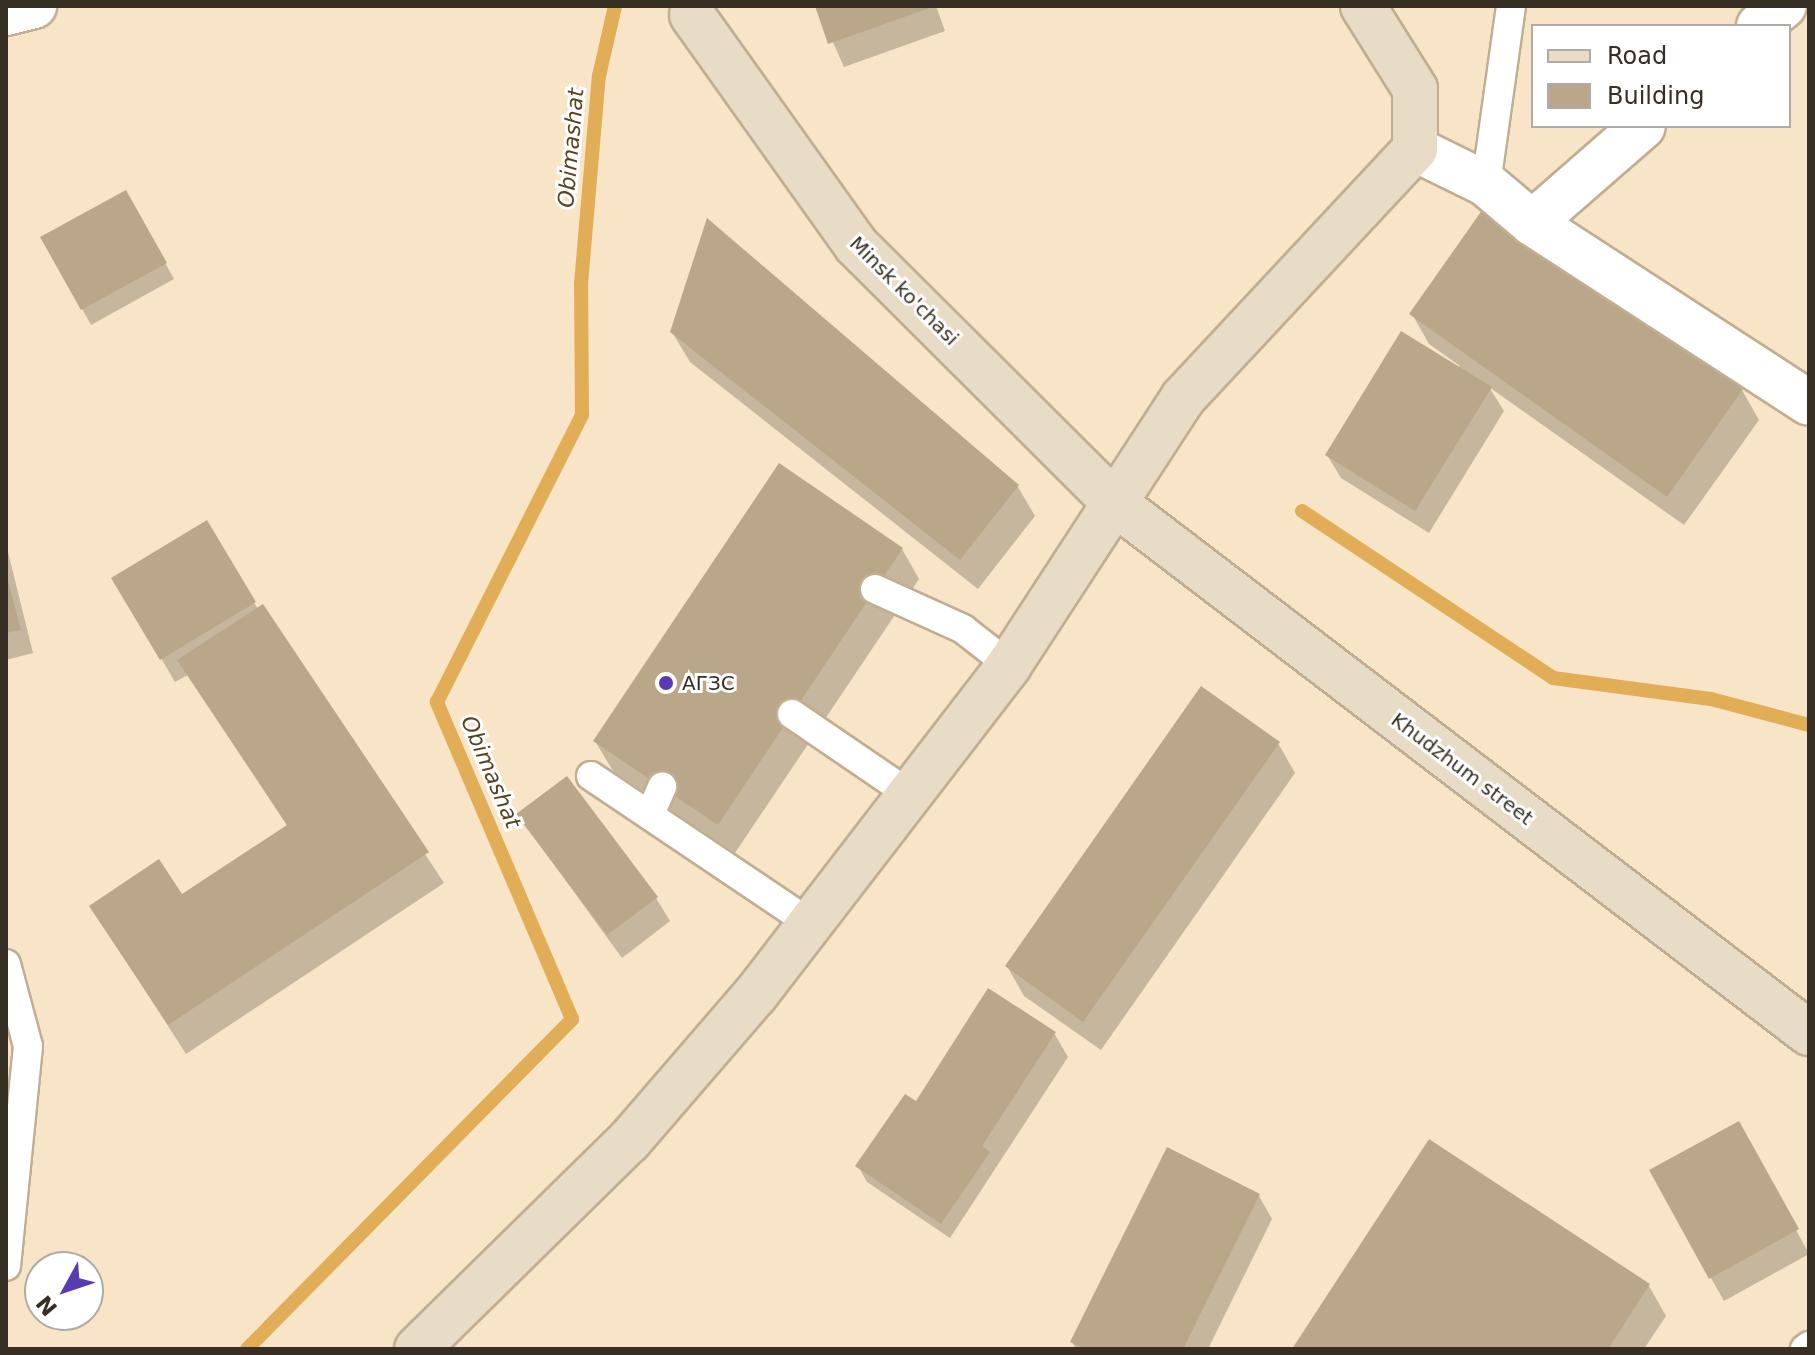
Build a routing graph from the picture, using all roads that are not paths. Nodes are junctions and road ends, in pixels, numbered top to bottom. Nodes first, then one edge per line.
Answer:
1 (1363, 6) edge
2 (1511, 6) edge
3 (1784, 6) edge
4 (692, 15) dead end
5 (1762, 24) edge
6 (1641, 128) edge
7 (1415, 149) junction
8 (1486, 184) junction
9 (1532, 223) junction
10 (1809, 403) edge
11 (1116, 504) junction
12 (875, 589) dead end
13 (1009, 665) junction
14 (792, 714) dead end
15 (591, 776) dead end
16 (662, 787) dead end
17 (912, 796) junction
18 (650, 814) junction
19 (811, 924) junction
20 (6, 964) edge
21 (1809, 1033) edge
22 (6, 1266) edge
23 (417, 1349) edge

1 - 7 street
2 - 8 lane
3 - 5 street
4 - 11 street, Minsk ko'chasi
6 - 9 street
7 - 8 street
7 - 11 street
8 - 9 street
9 - 10 street
11 - 13 street
11 - 21 street, Khudzhum street
12 - 13 lane
13 - 17 street
14 - 17 lane
15 - 18 lane
16 - 18 lane
17 - 19 street
18 - 19 lane
19 - 23 street
20 - 22 lane

